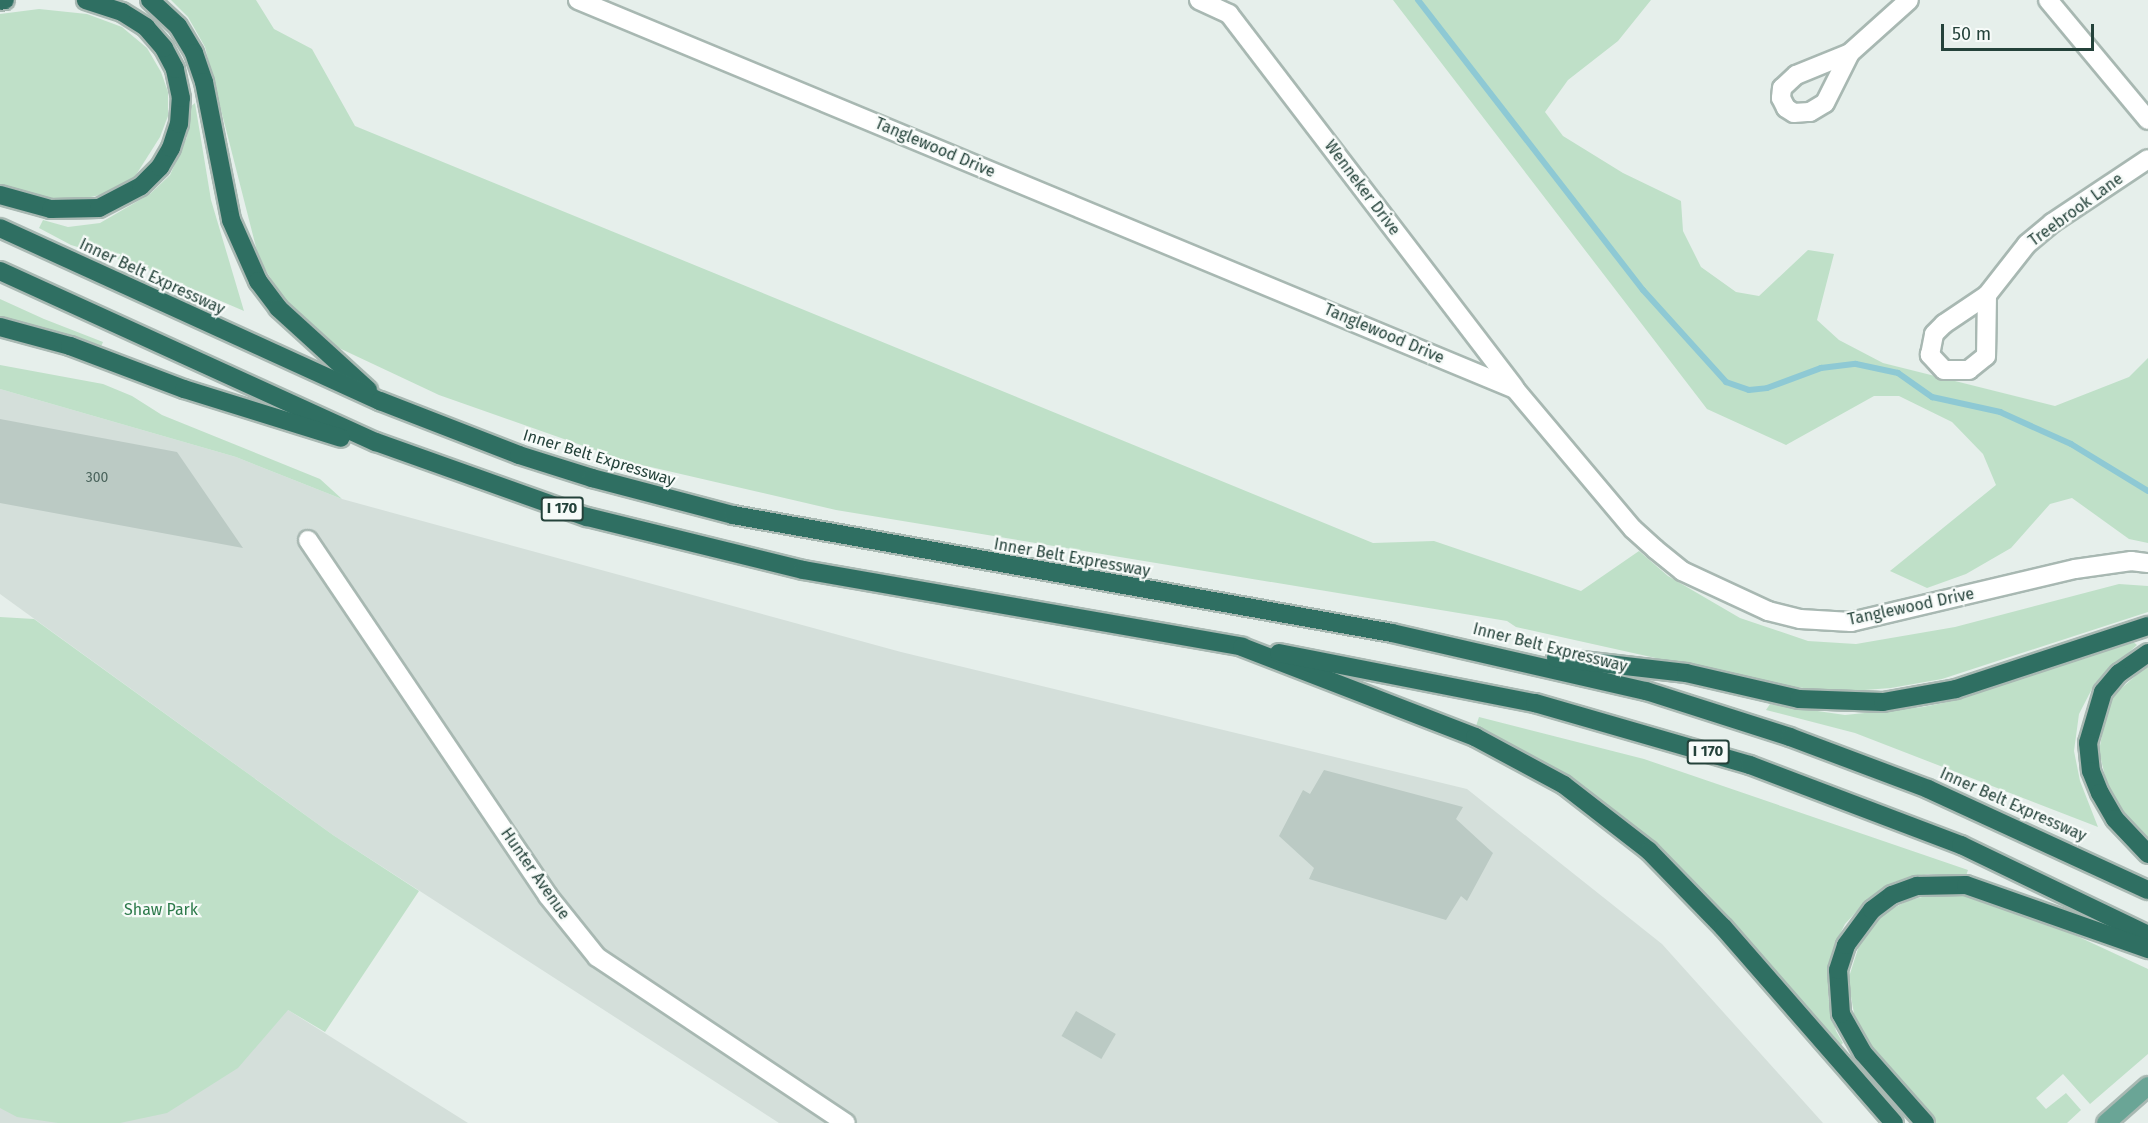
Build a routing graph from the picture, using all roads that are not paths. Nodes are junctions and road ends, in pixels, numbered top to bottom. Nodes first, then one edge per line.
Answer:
1 (5, 0) edge
2 (86, 0) edge
3 (150, 0) edge
4 (578, 0) edge
5 (1198, 0) edge
6 (1909, 0) edge
7 (2048, 0) edge
8 (0, 1) edge
9 (1850, 53) dead end
10 (2148, 120) edge
11 (2148, 159) edge
12 (0, 195) edge
13 (0, 228) edge
14 (0, 272) edge
15 (1987, 296) dead end
16 (0, 327) edge
17 (1515, 389) junction
18 (380, 401) junction
19 (445, 470) junction
20 (308, 540) dead end
21 (2148, 563) edge
22 (2148, 626) edge
23 (1242, 647) junction
24 (1465, 647) junction
25 (2148, 653) edge
26 (2148, 854) edge
27 (2148, 890) edge
28 (2148, 935) edge
29 (2148, 949) edge
30 (2148, 1086) edge
31 (846, 1123) edge
32 (1894, 1123) edge
33 (1925, 1123) edge
34 (2106, 1123) edge

1 - 8 highway
2 - 12 highway
3 - 18 highway
4 - 17 street, Tanglewood Drive
5 - 17 street, Wenneker Drive
6 - 9 street
7 - 10 street
11 - 15 street, Treebrook Lane
13 - 18 highway, Inner Belt Expressway / I 170
14 - 19 highway, I 170
16 - 19 highway
17 - 21 street, Tanglewood Drive
18 - 24 highway, Inner Belt Expressway / I 170
19 - 23 highway, I 170
20 - 31 street, Hunter Avenue
22 - 24 highway
23 - 28 highway, I 170
23 - 32 highway
24 - 27 highway, Inner Belt Expressway / I 170
25 - 26 highway
29 - 33 highway
30 - 34 main road

